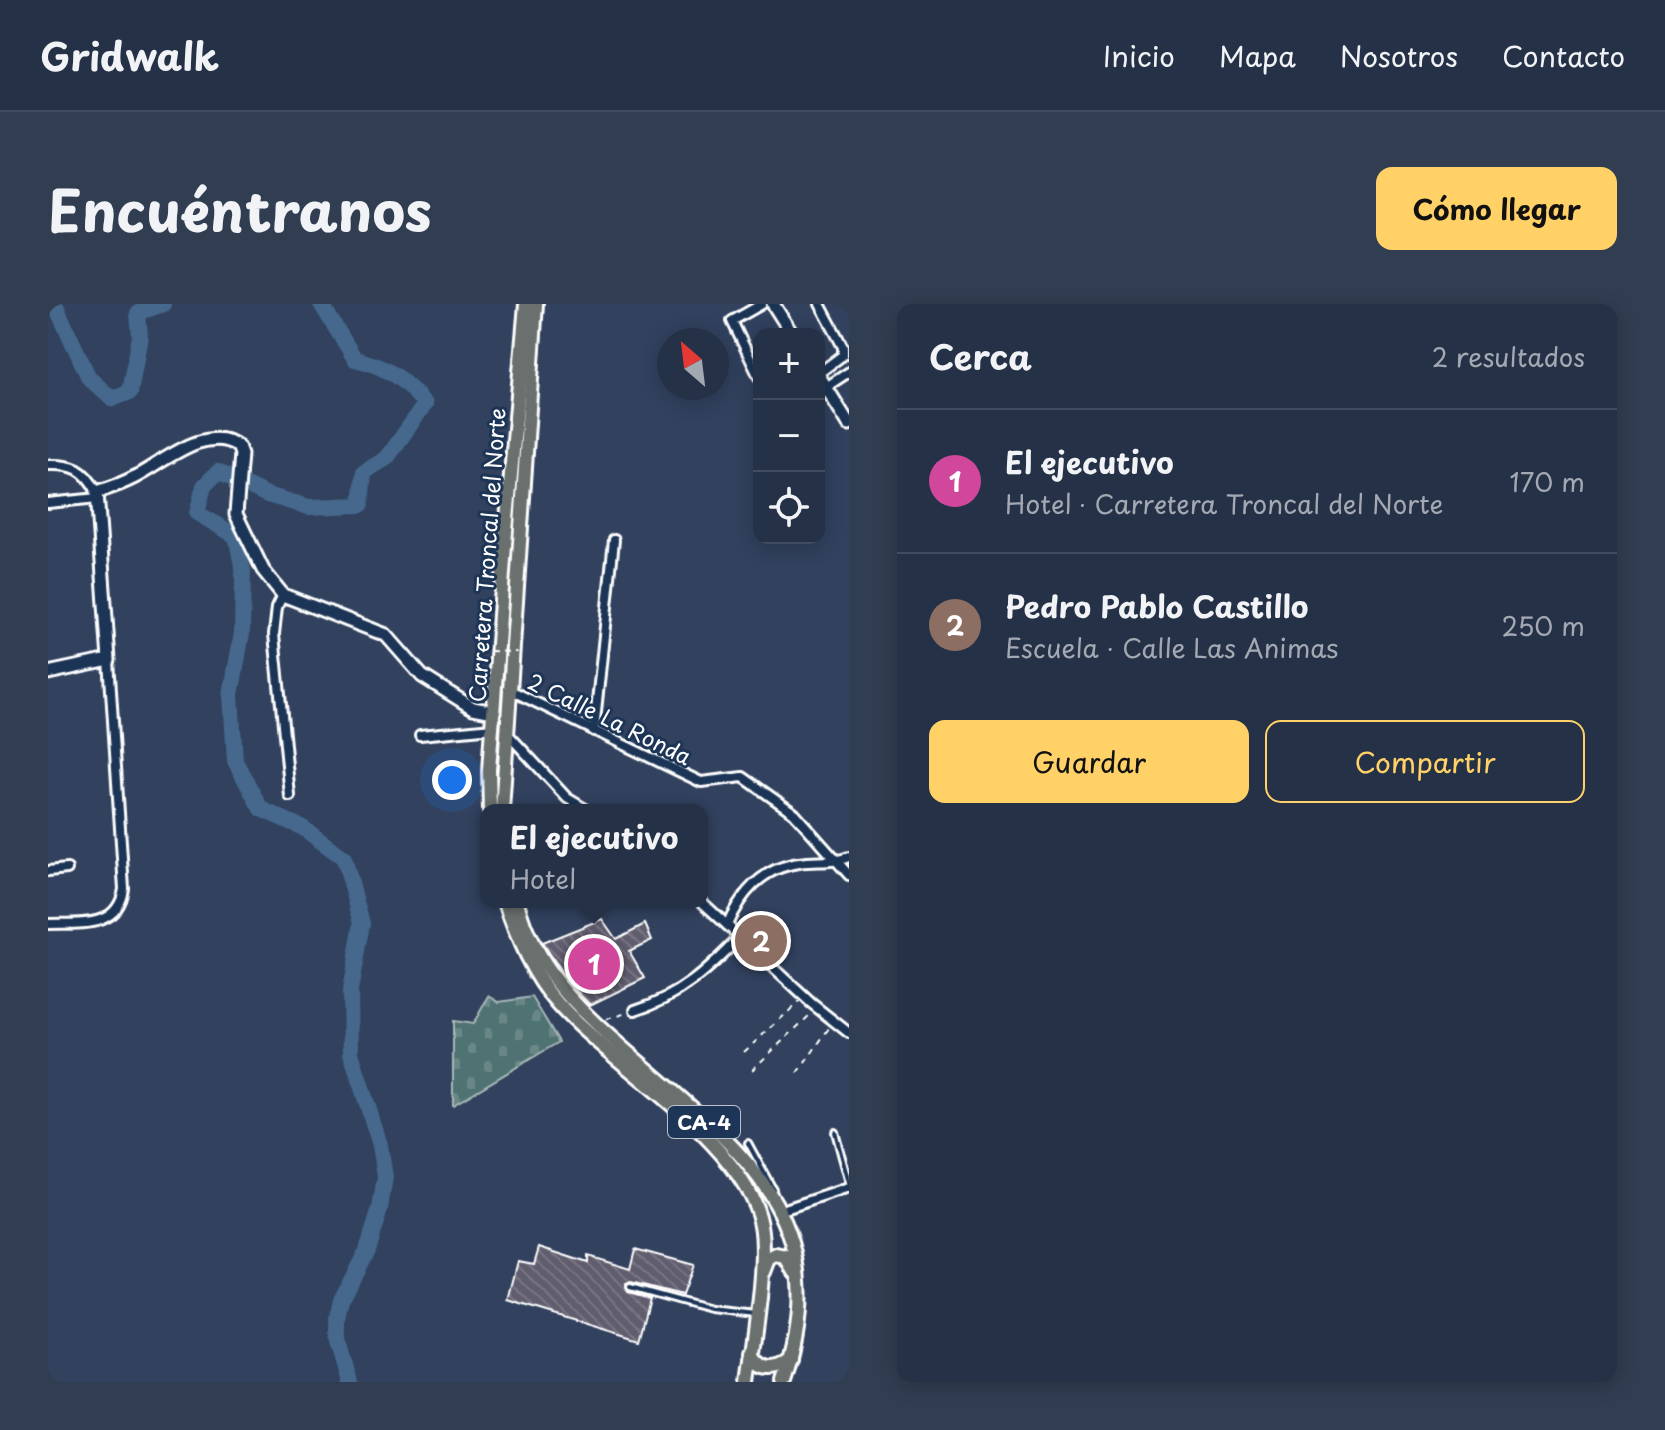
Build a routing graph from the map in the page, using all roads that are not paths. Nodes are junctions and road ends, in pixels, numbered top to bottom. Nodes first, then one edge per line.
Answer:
1 (526, 304) edge
2 (536, 304) edge
3 (762, 304) edge
4 (773, 304) edge
5 (820, 304) edge
6 (788, 328) edge
7 (753, 365) edge
8 (849, 372) edge
9 (825, 375) edge
10 (825, 378) edge
11 (825, 385) edge
12 (848, 421) edge
13 (48, 465) edge
14 (98, 495) junction
15 (48, 503) edge
16 (614, 540) dead end
17 (283, 595) junction
18 (109, 660) junction
19 (48, 673) edge
20 (508, 689) junction
21 (494, 712) junction
22 (499, 730) junction
23 (594, 731) junction
24 (420, 735) dead end
25 (290, 796) dead end
26 (491, 804) edge
27 (502, 804) edge
28 (577, 804) edge
29 (849, 857) edge
30 (836, 862) junction
31 (67, 869) dead end
32 (48, 871) edge
33 (849, 875) edge
34 (507, 908) edge
35 (520, 908) edge
36 (708, 908) edge
37 (48, 924) edge
38 (727, 925) junction
39 (740, 937) junction
40 (635, 1010) road end
41 (849, 1033) edge
42 (835, 1132) dead end
43 (748, 1143) dead end
44 (849, 1186) edge
45 (778, 1205) junction
46 (801, 1286) junction
47 (630, 1287) dead end
48 (758, 1288) junction
49 (756, 1314) junction
50 (752, 1353) junction
51 (791, 1360) junction
52 (749, 1382) edge
53 (784, 1382) edge

1 - 21 main road, Carretera Troncal del Norte
2 - 20 main road, Carretera Troncal del Norte
3 - 7 street
4 - 6 street
5 - 9 street
8 - 10 street
11 - 12 street
13 - 14 street
14 - 15 street
14 - 17 street
14 - 18 street
16 - 23 street
17 - 21 street
17 - 25 street
18 - 19 street
18 - 37 street
20 - 22 main road, Carretera Troncal del Norte
20 - 23 street, 2 Calle La Ronda
21 - 22 main road, Carretera Troncal del Norte
22 - 24 street
22 - 26 main road, Carretera Troncal del Norte
22 - 27 main road, Carretera Troncal del Norte
22 - 28 street
23 - 30 street, 2 Calle La Ronda
29 - 30 street
30 - 33 street, 2 Calle La Ronda
30 - 38 street
31 - 32 street
34 - 48 main road, CA-4
35 - 45 main road, CA-4
36 - 38 street
38 - 39 street
39 - 40 street
39 - 41 street
42 - 44 lane
43 - 45 lane
44 - 45 street
45 - 46 main road, CA-4
46 - 48 main road
46 - 51 main road, CA-4
47 - 49 lane
48 - 49 main road, CA-4
49 - 50 main road, CA-4
50 - 51 main road
50 - 52 main road, CA-4
51 - 53 main road, CA-4

